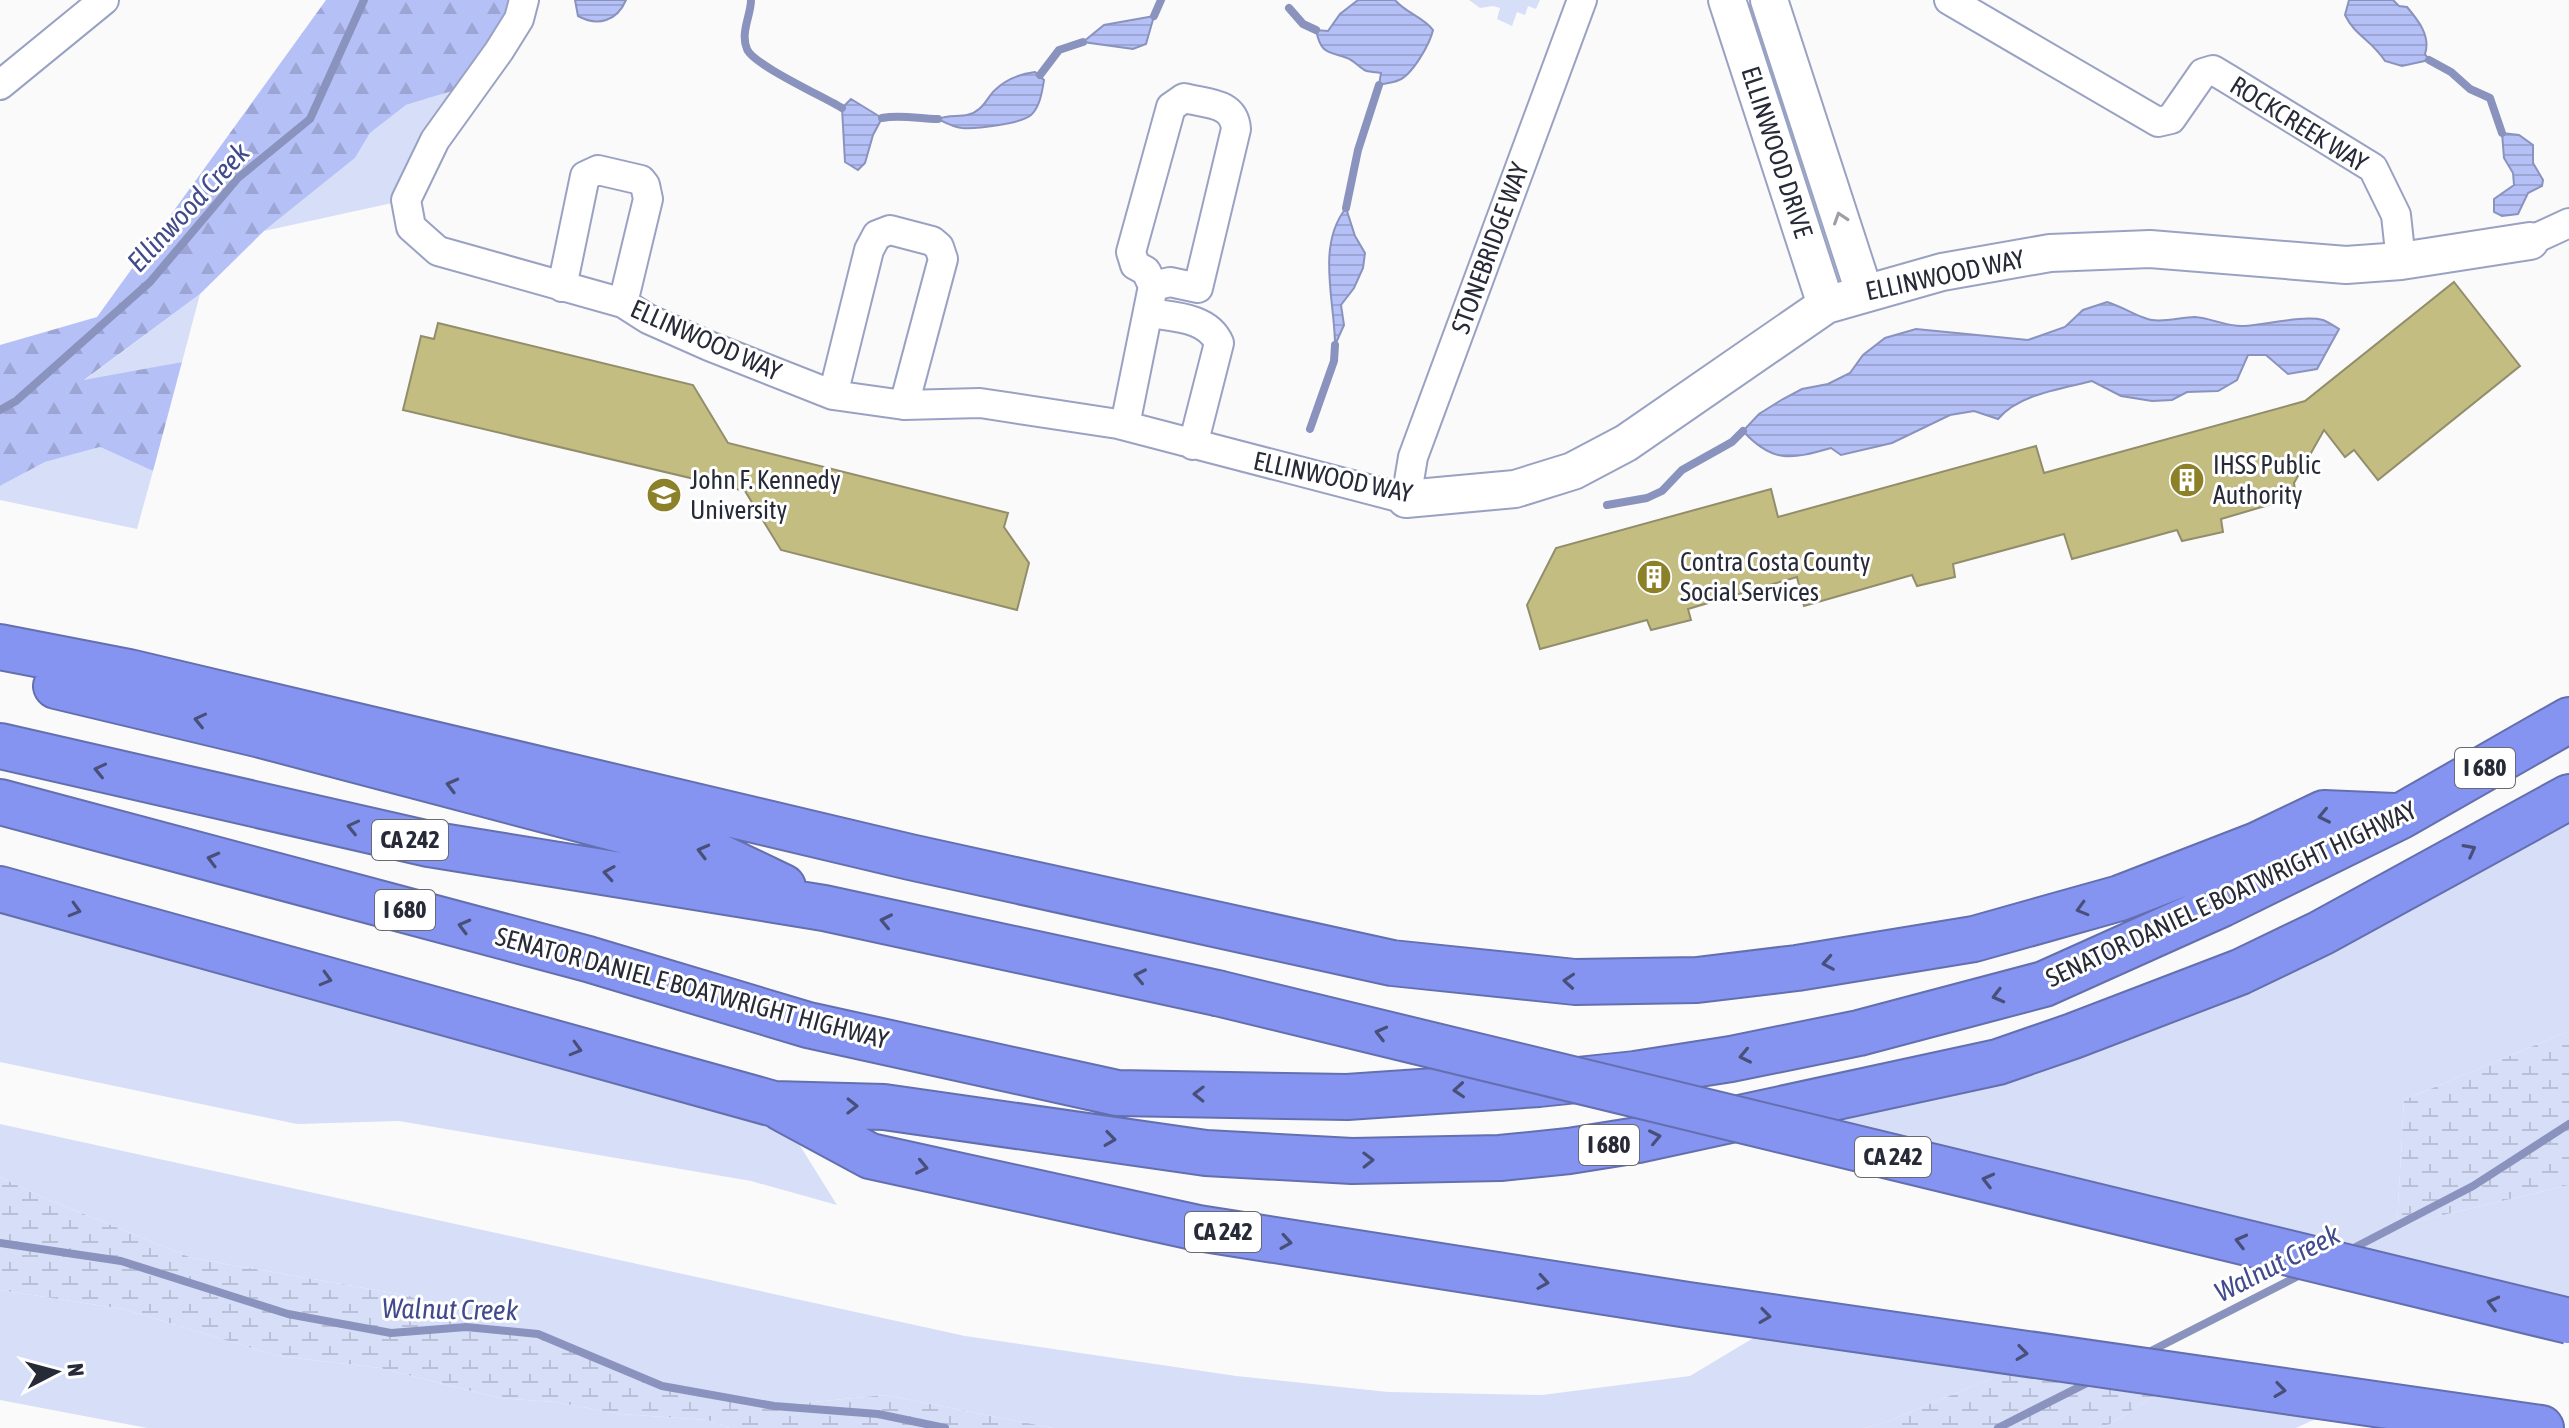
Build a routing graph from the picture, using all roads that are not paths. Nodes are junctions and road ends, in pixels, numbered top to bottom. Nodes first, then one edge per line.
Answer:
1 (104, 0) edge
2 (524, 0) edge
3 (1582, 0) edge
4 (1727, 0) edge
5 (1769, 0) edge
6 (1949, 0) edge
7 (0, 84) edge
8 (2569, 223) edge
9 (2530, 241) joint
10 (2401, 261) junction
11 (562, 287) junction
12 (1864, 292) junction
13 (1151, 300) junction
14 (623, 303) junction
15 (1826, 305) junction
16 (833, 395) junction
17 (904, 405) junction
18 (1125, 425) junction
19 (1193, 445) junction
20 (1406, 499) junction
21 (0, 647) edge
22 (0, 673) edge
23 (2569, 720) edge
24 (0, 746) edge
25 (2569, 797) edge
26 (0, 802) edge
27 (2401, 816) junction
28 (0, 889) edge
29 (824, 908) junction
30 (774, 1104) junction
31 (2569, 1321) edge
32 (2541, 1428) edge

1 - 7 street
2 - 11 street, ELLINWOOD WAY
3 - 20 street, STONEBRIDGE WAY
4 - 15 street, ELLINWOOD DRIVE
12 -> 5 street, ELLINWOOD DRIVE
6 - 10 street, ROCKCREEK WAY
8 - 9 street, ELLINWOOD WAY
9 - 10 street, ELLINWOOD WAY
10 - 12 street, ELLINWOOD WAY
11 - 14 street, ELLINWOOD WAY
11 - 14 street
12 - 15 street, ELLINWOOD WAY
13 - 13 street
13 - 18 street
13 - 19 street
14 - 16 street, ELLINWOOD WAY
15 - 20 street, ELLINWOOD WAY
16 - 17 street, ELLINWOOD WAY
16 - 17 street
17 - 18 street, ELLINWOOD WAY
18 - 19 street, ELLINWOOD WAY
19 - 20 street, ELLINWOOD WAY
27 -> 21 highway
29 -> 22 highway
23 - 27 highway, SENATOR DANIEL E BOATWRIGHT HIGHWAY / I 680
29 -> 24 highway, CA 242
30 -> 25 highway, I 680
27 -> 26 highway, SENATOR DANIEL E BOATWRIGHT HIGHWAY / I 680
28 -> 30 highway, I 680
31 -> 29 highway, CA 242, bridge
30 -> 32 highway, CA 242

